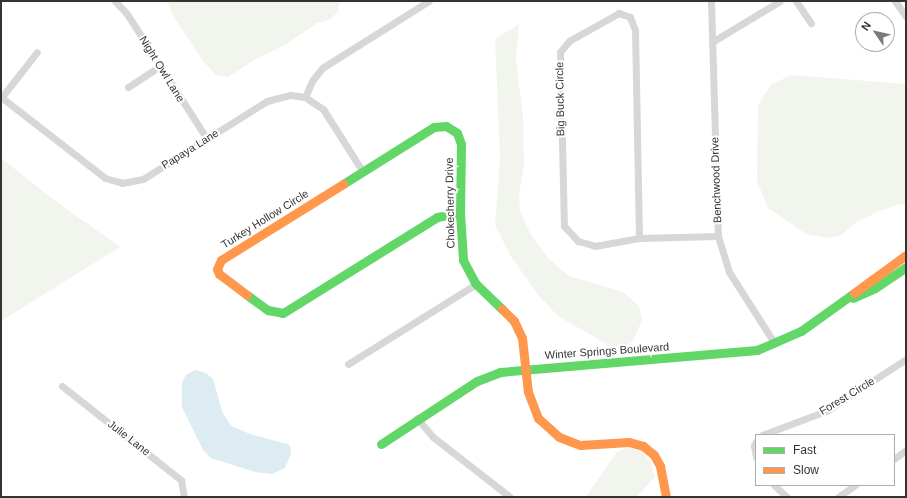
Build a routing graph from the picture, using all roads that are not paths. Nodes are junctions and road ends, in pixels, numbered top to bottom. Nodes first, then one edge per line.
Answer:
1 (115, 1) edge
2 (429, 1) edge
3 (711, 1) edge
4 (780, 1) edge
5 (796, 1) edge
6 (895, 1) edge
7 (906, 17) edge
8 (811, 23) dead end
9 (712, 42) junction
10 (37, 52) dead end
11 (160, 66) junction
12 (128, 87) dead end
13 (305, 97) junction
14 (1, 98) edge
15 (453, 130) joint
16 (207, 139) junction
17 (363, 172) junction
18 (460, 213) junction
19 (718, 236) junction
20 (639, 238) junction
21 (906, 255) edge
22 (906, 268) edge
23 (476, 284) junction
24 (842, 303) junction
25 (776, 344) junction
26 (906, 359) edge
27 (348, 364) dead end
28 (527, 369) junction
29 (62, 386) dead end
30 (417, 418) junction
31 (765, 434) edge
32 (381, 444) dead end
33 (906, 450) edge
34 (895, 458) edge
35 (775, 486) edge
36 (854, 486) edge
37 (184, 497) edge
38 (510, 497) edge
39 (666, 497) edge
40 (788, 497) edge
41 (838, 497) edge

1 - 11 street, Night Owl Lane
2 - 13 street
3 - 9 street, Benchwood Drive
4 - 9 street
5 - 8 street
6 - 7 street
9 - 19 street, Benchwood Drive
10 - 14 street
11 - 12 street
11 - 16 street, Night Owl Lane
13 - 16 street, Papaya Lane
13 - 17 street
14 - 16 street, Papaya Lane
15 - 17 street, Turkey Hollow Circle
15 - 18 street, Chokecherry Drive
17 - 18 street, Turkey Hollow Circle
18 - 23 street, Chokecherry Drive
19 - 20 street, Big Buck Circle
19 - 25 street, Benchwood Drive
20 - 20 street, Big Buck Circle
21 - 24 street, Winter Springs Boulevard
22 - 24 street, Winter Springs Boulevard
23 - 27 street
23 - 28 street, Chokecherry Drive
24 - 25 street, Winter Springs Boulevard
25 - 28 street, Winter Springs Boulevard
26 - 31 street, Forest Circle
28 - 30 street, Winter Springs Boulevard
28 - 39 street, Chokecherry Drive
29 - 37 street, Julie Lane
30 - 32 street, Winter Springs Boulevard
30 - 38 street
33 - 34 street
35 - 40 street
36 - 41 street

